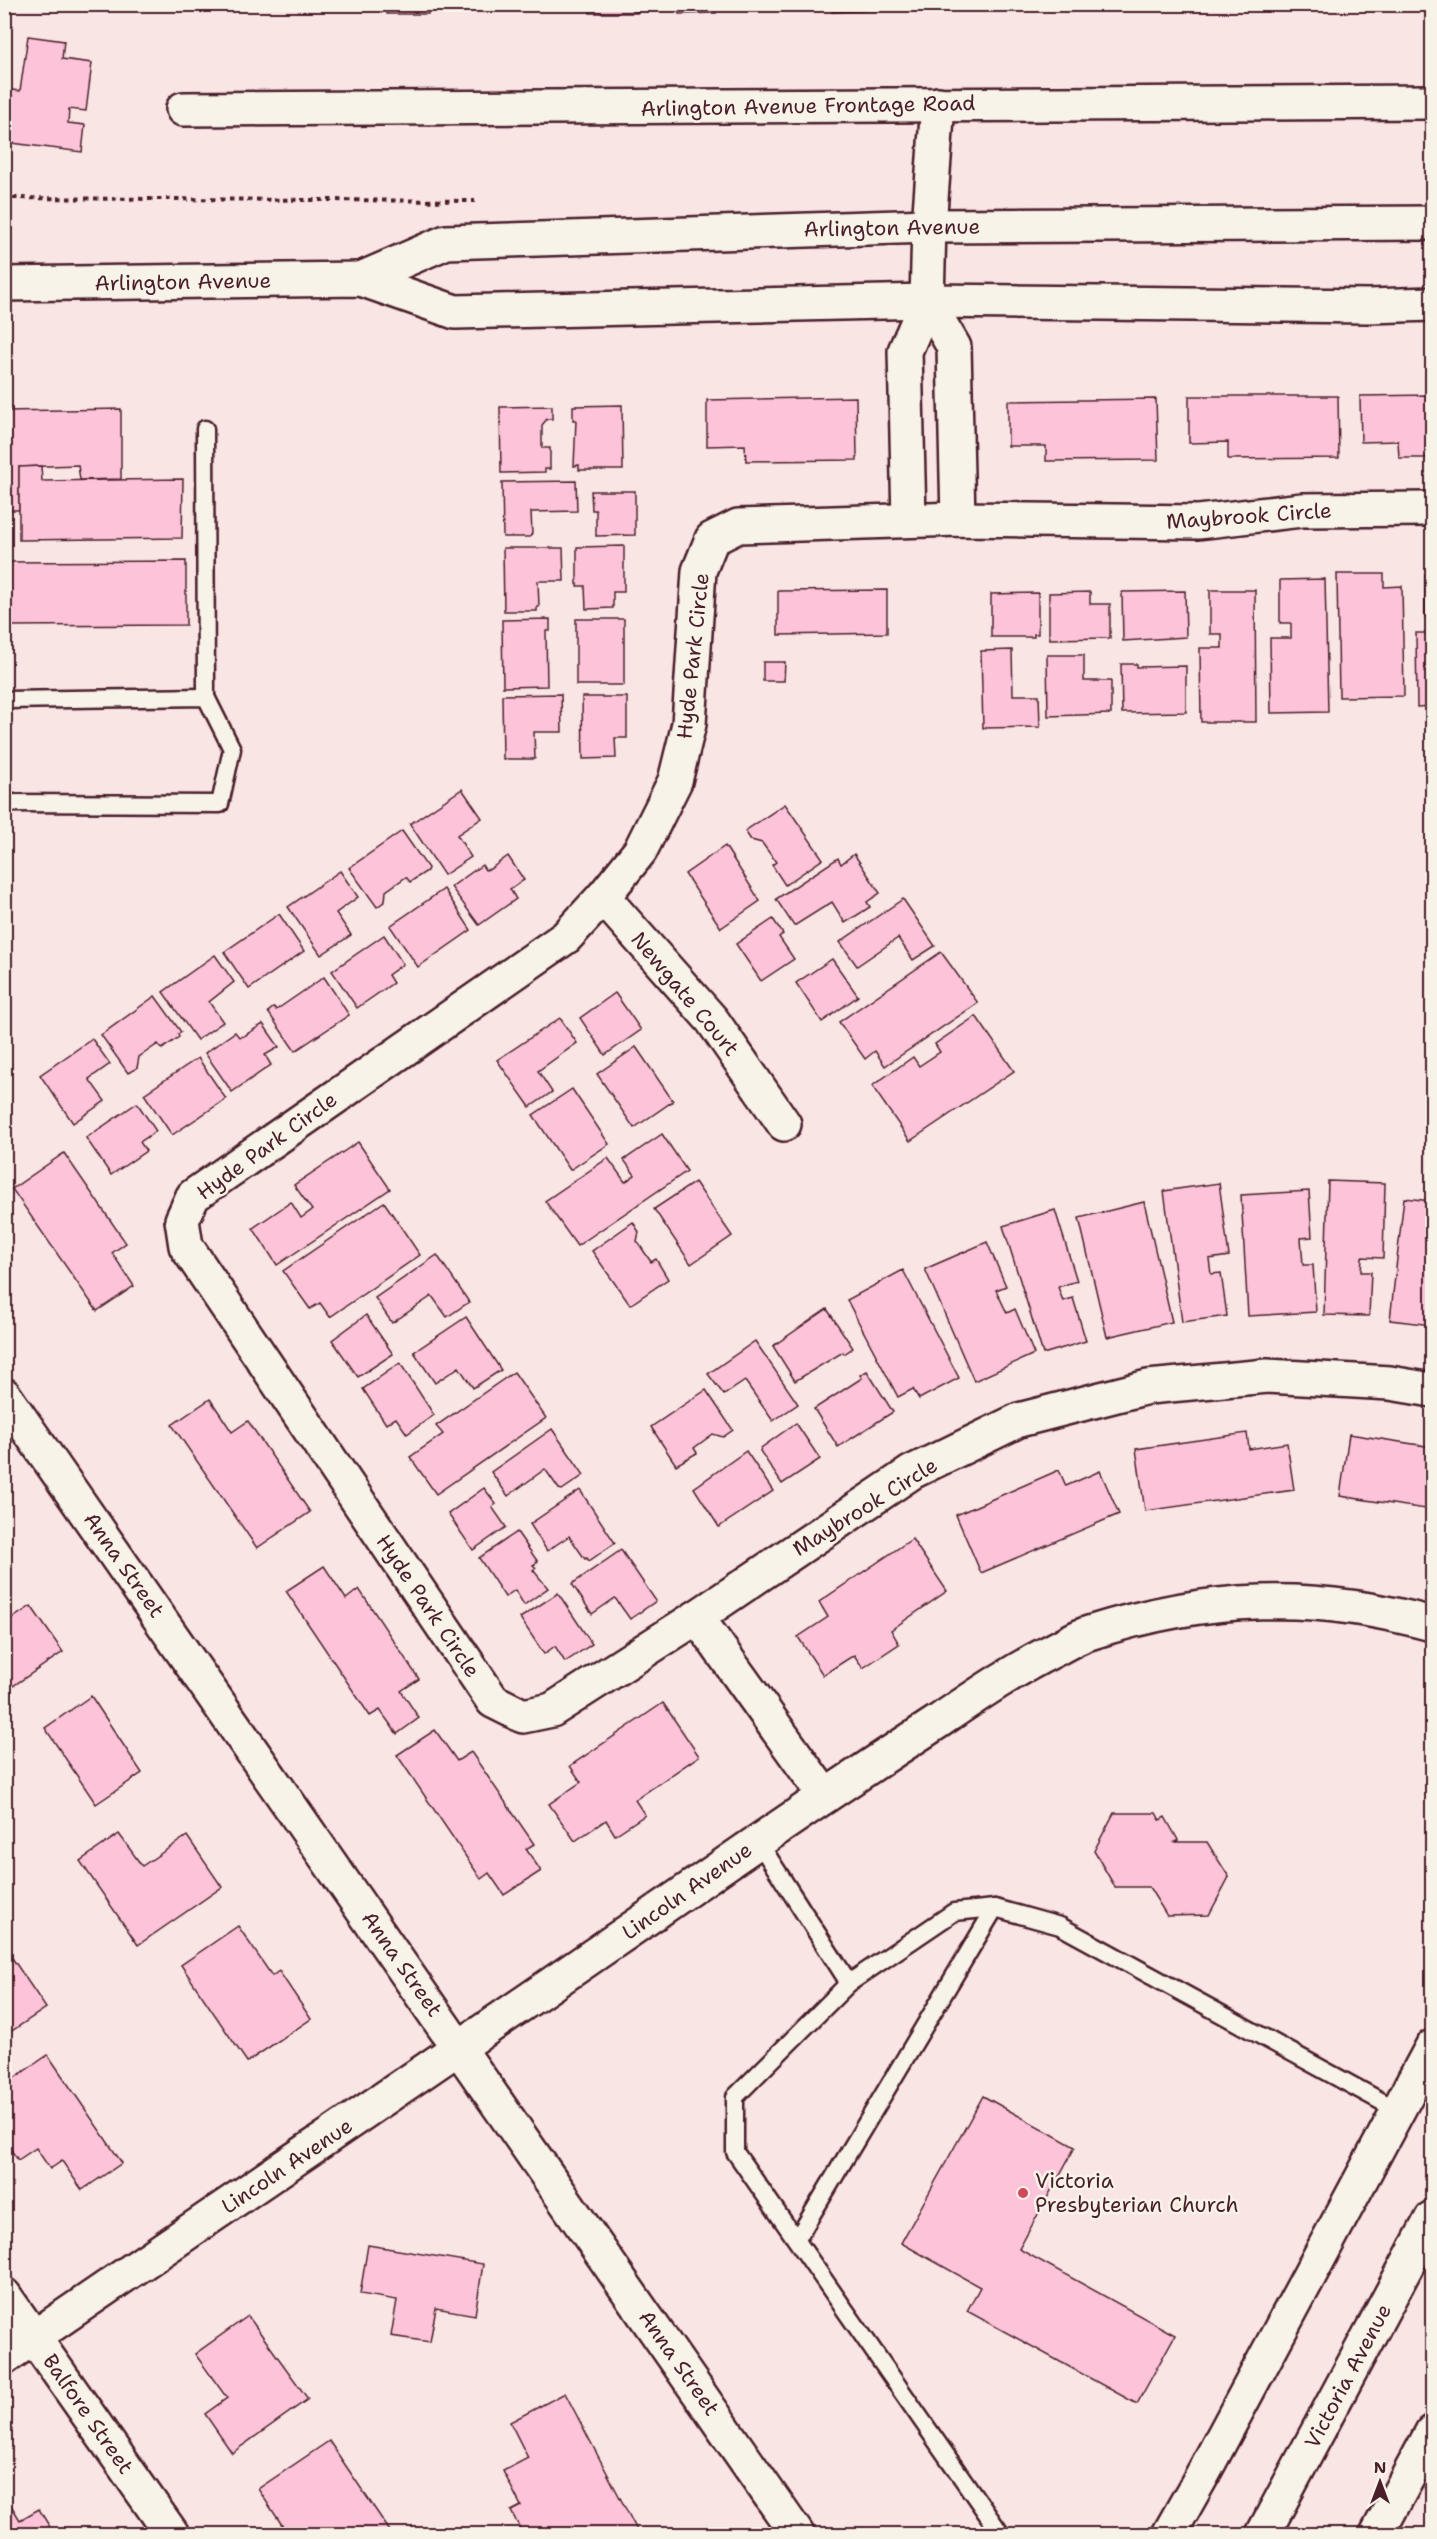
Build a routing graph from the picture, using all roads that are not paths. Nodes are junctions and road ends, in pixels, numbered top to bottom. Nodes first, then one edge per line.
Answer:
1 (1432, 102) edge
2 (938, 104) junction
3 (183, 110) dead end
4 (1432, 223) edge
5 (928, 226) junction
6 (361, 279) junction
7 (4, 285) edge
8 (927, 301) junction
9 (1432, 304) edge
10 (205, 429) dead end
11 (1432, 509) edge
12 (958, 519) junction
13 (909, 520) junction
14 (206, 697) junction
15 (4, 700) edge
16 (4, 803) edge
17 (603, 897) junction
18 (784, 1124) dead end
19 (1432, 1390) edge
20 (4, 1395) edge
21 (697, 1617) junction
22 (1432, 1624) edge
23 (825, 1796) junction
24 (759, 1841) junction
25 (995, 1908) junction
26 (849, 1983) junction
27 (1432, 2047) edge
28 (461, 2048) junction
29 (1399, 2110) junction
30 (1432, 2218) edge
31 (797, 2239) junction
32 (4, 2295) edge
33 (35, 2337) junction
34 (4, 2358) edge
35 (1432, 2432) edge
36 (172, 2535) edge
37 (797, 2535) edge
38 (1001, 2535) edge
39 (1169, 2535) edge
40 (1263, 2535) edge
41 (1377, 2535) edge

1 - 2 street, Arlington Avenue Frontage Road
2 - 3 street, Arlington Avenue Frontage Road
2 - 5 street
4 - 5 street, Arlington Avenue
5 - 6 street, Arlington Avenue
5 - 8 street
6 - 7 street, Arlington Avenue
6 - 8 street, Arlington Avenue
8 - 9 street, Arlington Avenue
8 - 12 street
8 - 13 street
10 - 14 lane
11 - 12 street, Maybrook Circle
12 - 13 street, Hyde Park Circle
13 - 17 street, Hyde Park Circle
14 - 15 lane
14 - 16 lane
17 - 18 street, Newgate Court
17 - 21 street, Hyde Park Circle
19 - 21 street, Maybrook Circle
20 - 28 street, Anna Street
21 - 23 street
22 - 23 street, Lincoln Avenue
23 - 24 street, Lincoln Avenue
24 - 26 lane
24 - 28 street, Lincoln Avenue
25 - 26 lane
25 - 29 lane
25 - 31 lane
26 - 31 lane
27 - 29 street
28 - 33 street, Lincoln Avenue
28 - 37 street, Anna Street
29 - 39 street
30 - 40 street, Victoria Avenue
31 - 38 lane
32 - 33 street, Balfore Street
33 - 34 street, Lincoln Avenue
33 - 36 street, Balfore Street
35 - 41 street

